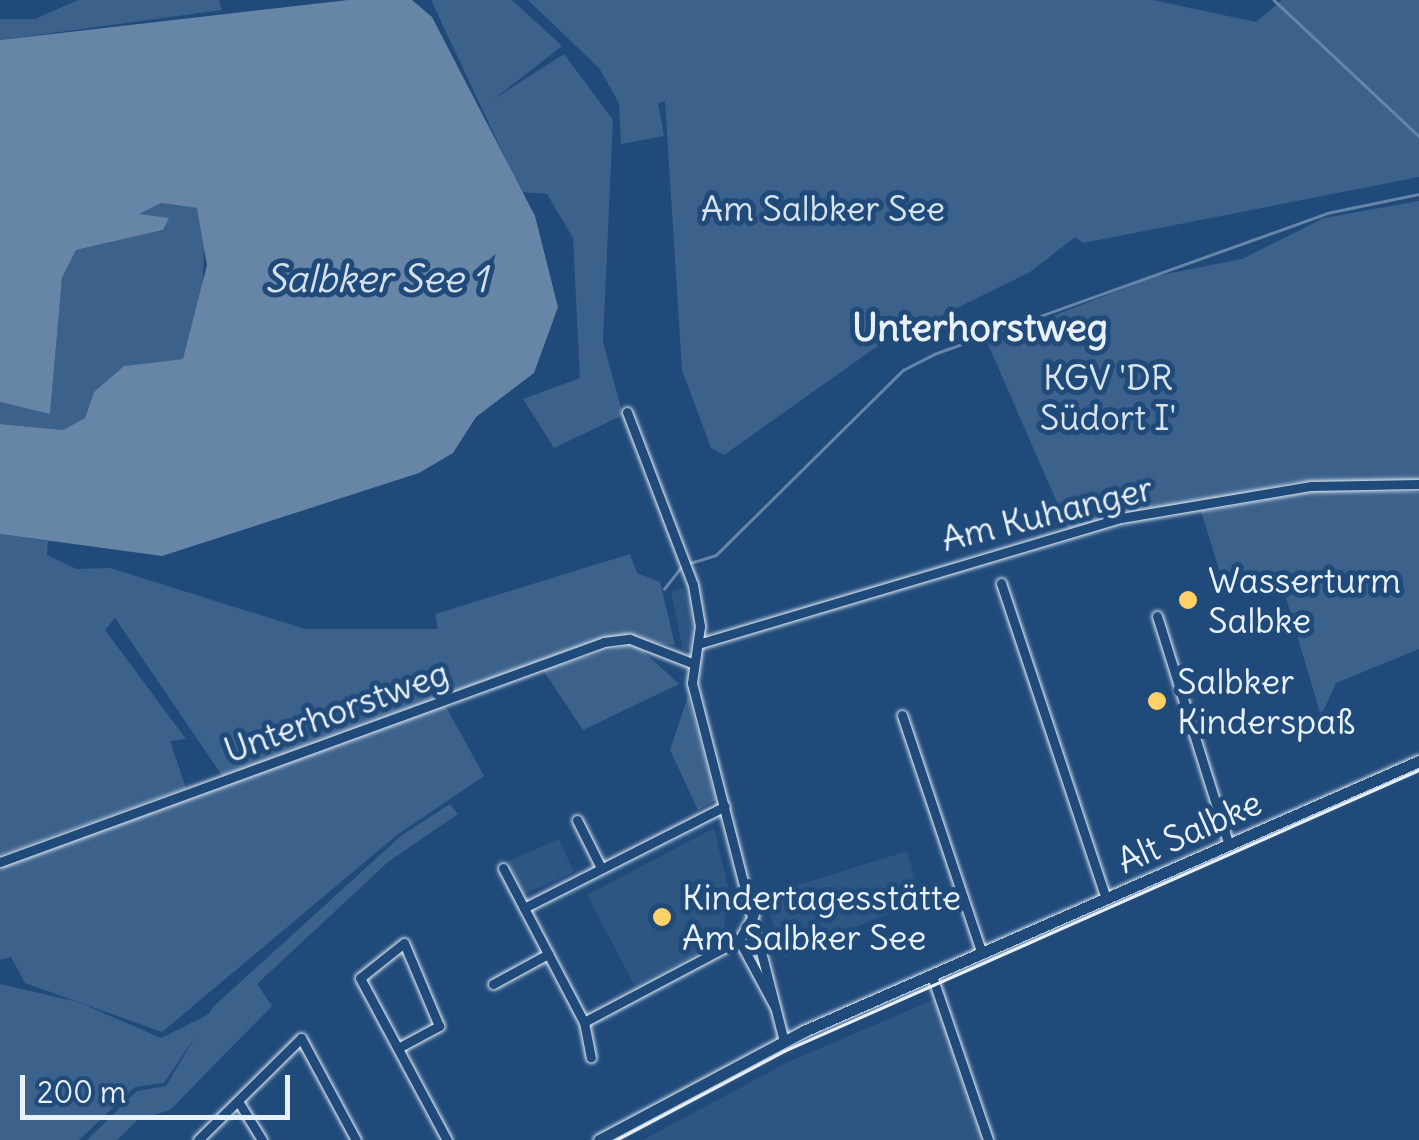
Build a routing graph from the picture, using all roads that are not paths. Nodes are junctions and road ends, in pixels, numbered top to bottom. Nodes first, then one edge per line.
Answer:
1 (628, 412) dead end
2 (1419, 484) edge
3 (1001, 583) dead end
4 (1157, 616) dead end
5 (698, 644) junction
6 (692, 663) junction
7 (902, 714) dead end
8 (1419, 761) edge
9 (725, 806) junction
10 (576, 820) dead end
11 (1228, 843) junction
12 (0, 862) edge
13 (503, 868) dead end
14 (601, 868) junction
15 (1106, 899) junction
16 (524, 908) junction
17 (754, 914) junction
18 (739, 940) junction
19 (548, 954) junction
20 (982, 954) junction
21 (932, 976) junction
22 (492, 984) dead end
23 (776, 1009) junction
24 (584, 1022) junction
25 (784, 1041) junction
26 (398, 1048) junction
27 (591, 1056) dead end
28 (238, 1100) junction
29 (198, 1140) edge
30 (262, 1140) edge
31 (356, 1140) edge
32 (447, 1140) edge
33 (599, 1140) edge
34 (988, 1140) edge

1 - 5 street
2 - 5 street, Am Kuhanger
3 - 15 street
4 - 11 street
5 - 6 street
6 - 9 street
6 - 12 street, Unterhorstweg
7 - 20 street
8 - 11 main road, Alt Salbke
9 - 14 street
9 - 17 street
10 - 14 street
11 - 15 main road, Alt Salbke
13 - 16 street
14 - 16 street
15 - 20 main road, Alt Salbke
16 - 19 street
17 - 18 street
17 - 23 street
18 - 23 street
18 - 24 street
19 - 22 street
19 - 24 street
20 - 21 main road, Alt Salbke
21 - 25 main road, Alt Salbke
21 - 34 street
23 - 25 street
24 - 27 street
25 - 33 main road, Alt Salbke
26 - 26 street
26 - 32 street
28 - 29 street
28 - 30 street
28 - 31 street

